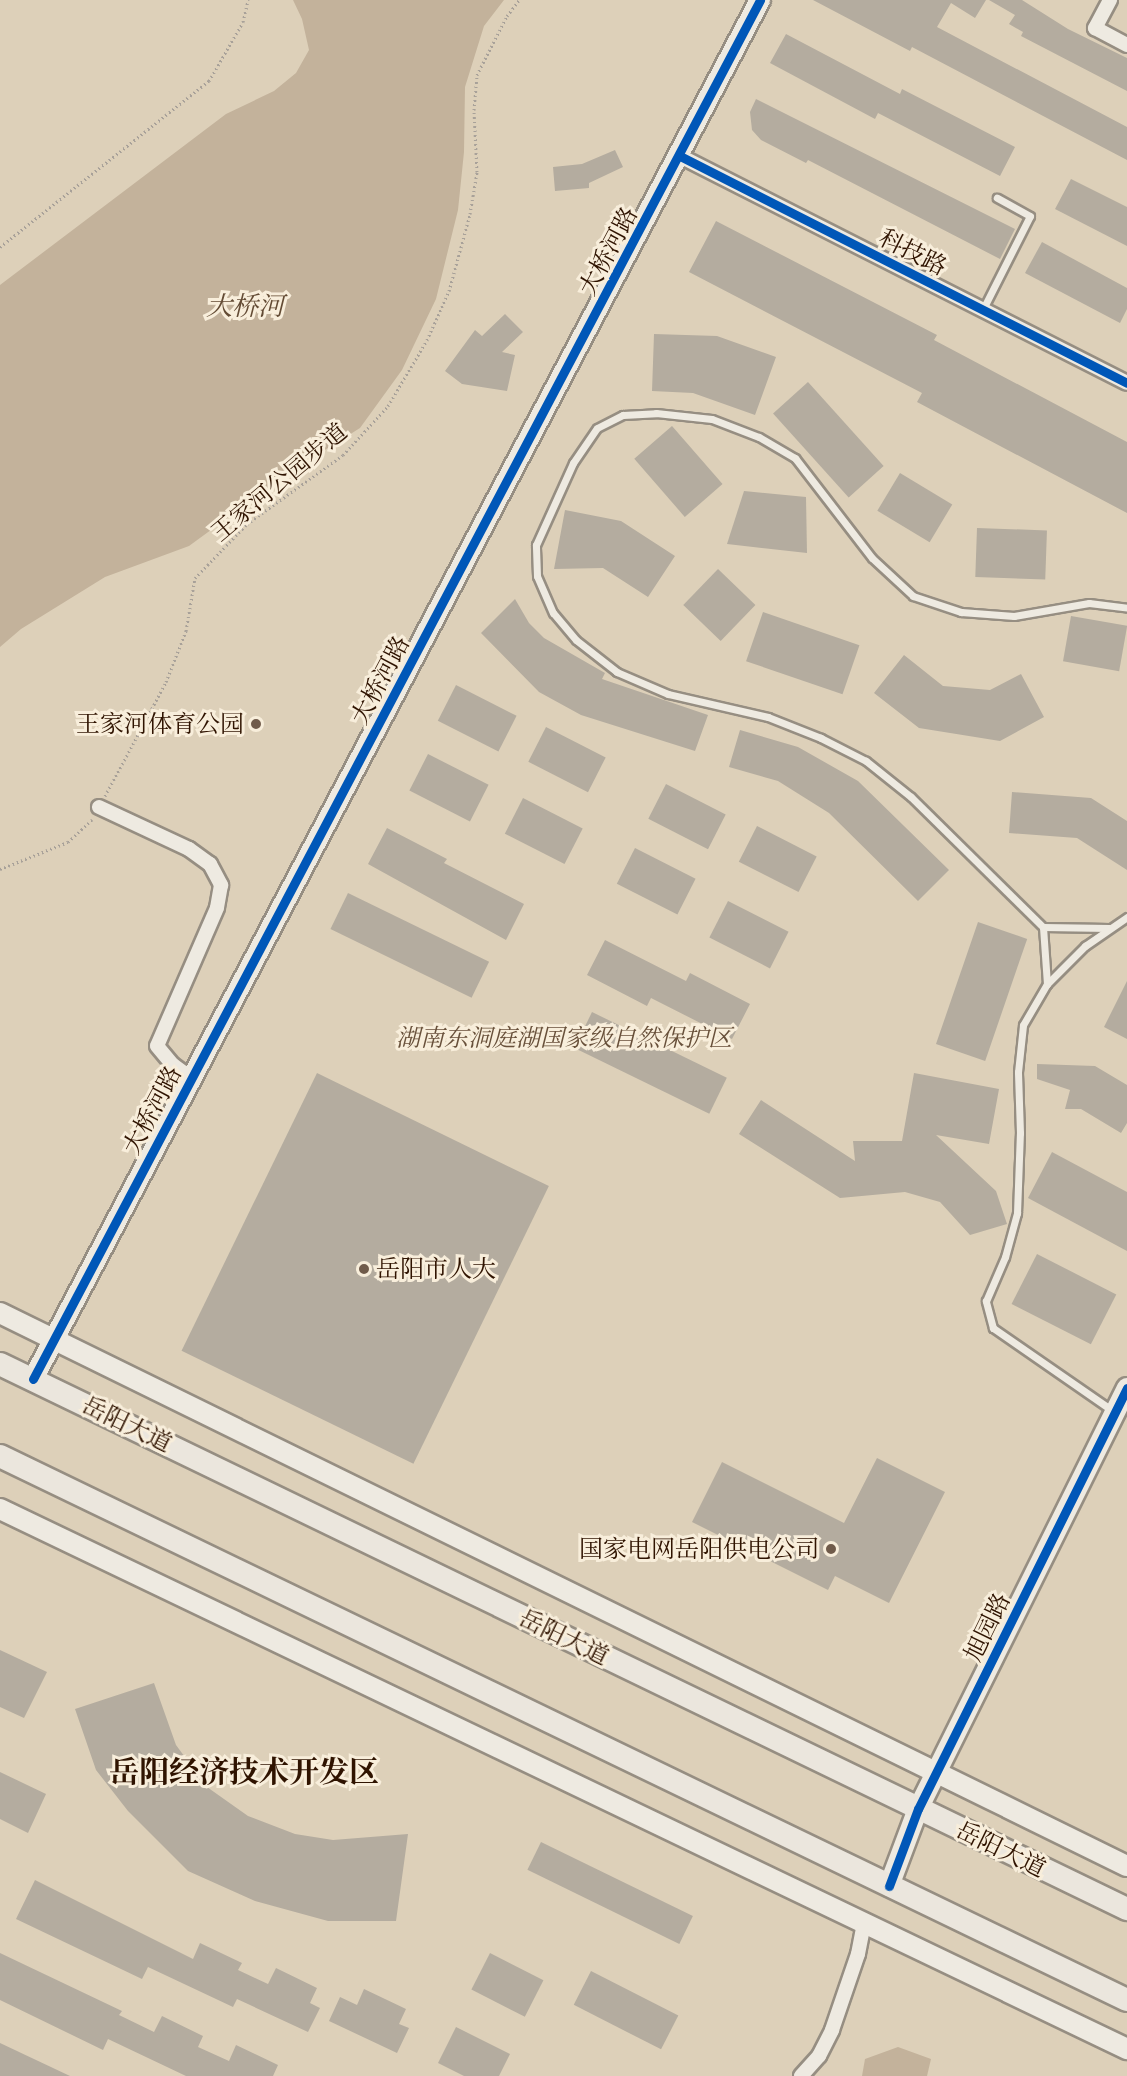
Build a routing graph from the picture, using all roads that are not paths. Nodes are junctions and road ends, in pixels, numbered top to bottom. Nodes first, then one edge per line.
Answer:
1 (760, 0) edge
2 (1110, 0) edge
3 (1127, 45) edge
4 (680, 156) junction
5 (997, 198) dead end
6 (982, 309) junction
7 (1127, 383) edge
8 (1127, 608) edge
9 (99, 807) road end
10 (1127, 918) edge
11 (1042, 927) junction
12 (1110, 928) junction
13 (1047, 984) junction
14 (191, 1078) junction
15 (0, 1312) edge
16 (54, 1336) junction
17 (0, 1364) edge
18 (33, 1379) junction
19 (1127, 1389) edge
20 (1121, 1415) edge
21 (0, 1456) edge
22 (0, 1509) edge
23 (936, 1775) junction
24 (918, 1809) junction
25 (1127, 1866) edge
26 (889, 1886) junction
27 (1127, 1909) edge
28 (864, 1923) junction
29 (1127, 2000) edge
30 (1127, 2049) edge
31 (801, 2076) edge

1 - 4 main road, 大桥河路
2 - 3 street
4 - 6 street, 科技路
4 - 14 main road, 大桥河路
5 - 6 lane
6 - 7 street, 科技路
8 - 11 lane
9 - 14 street
10 - 12 lane
11 - 12 lane
11 - 13 lane
12 - 13 lane
13 - 20 lane
14 - 16 main road, 大桥河路
15 - 16 main road
16 - 18 main road, 大桥河路
16 - 23 main road
17 - 18 main road, 岳阳大道
18 - 24 main road, 岳阳大道
19 - 20 main road, 旭园路
20 - 23 main road, 旭园路
21 - 26 main road
22 - 28 main road
23 - 24 main road, 旭园路
23 - 25 main road
24 - 26 main road, 旭园路
24 - 27 main road, 岳阳大道
26 - 29 main road
28 - 30 main road
28 - 31 street

